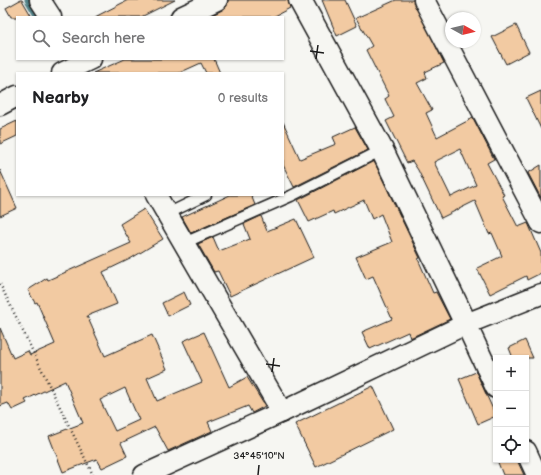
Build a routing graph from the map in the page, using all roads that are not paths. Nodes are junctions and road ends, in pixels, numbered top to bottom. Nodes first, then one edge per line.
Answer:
1 (40, 0) edge
2 (217, 0) edge
3 (300, 0) edge
4 (424, 0) edge
5 (50, 16) edge
6 (183, 16) edge
7 (16, 97) edge
8 (0, 105) edge
9 (382, 150) junction
10 (157, 196) edge
11 (204, 196) edge
12 (167, 214) junction
13 (541, 223) edge
14 (184, 243) junction
15 (541, 294) edge
16 (466, 324) junction
17 (493, 382) edge
18 (282, 412) junction
19 (529, 458) edge
20 (144, 475) edge
21 (537, 475) edge

1 - 5 street
2 - 6 street
3 - 9 street
4 - 13 street
7 - 8 street
9 - 14 lane
9 - 16 street
10 - 12 street
11 - 12 lane
12 - 14 street
14 - 18 street
15 - 16 street
16 - 17 street
16 - 18 street
18 - 20 street
19 - 21 street

